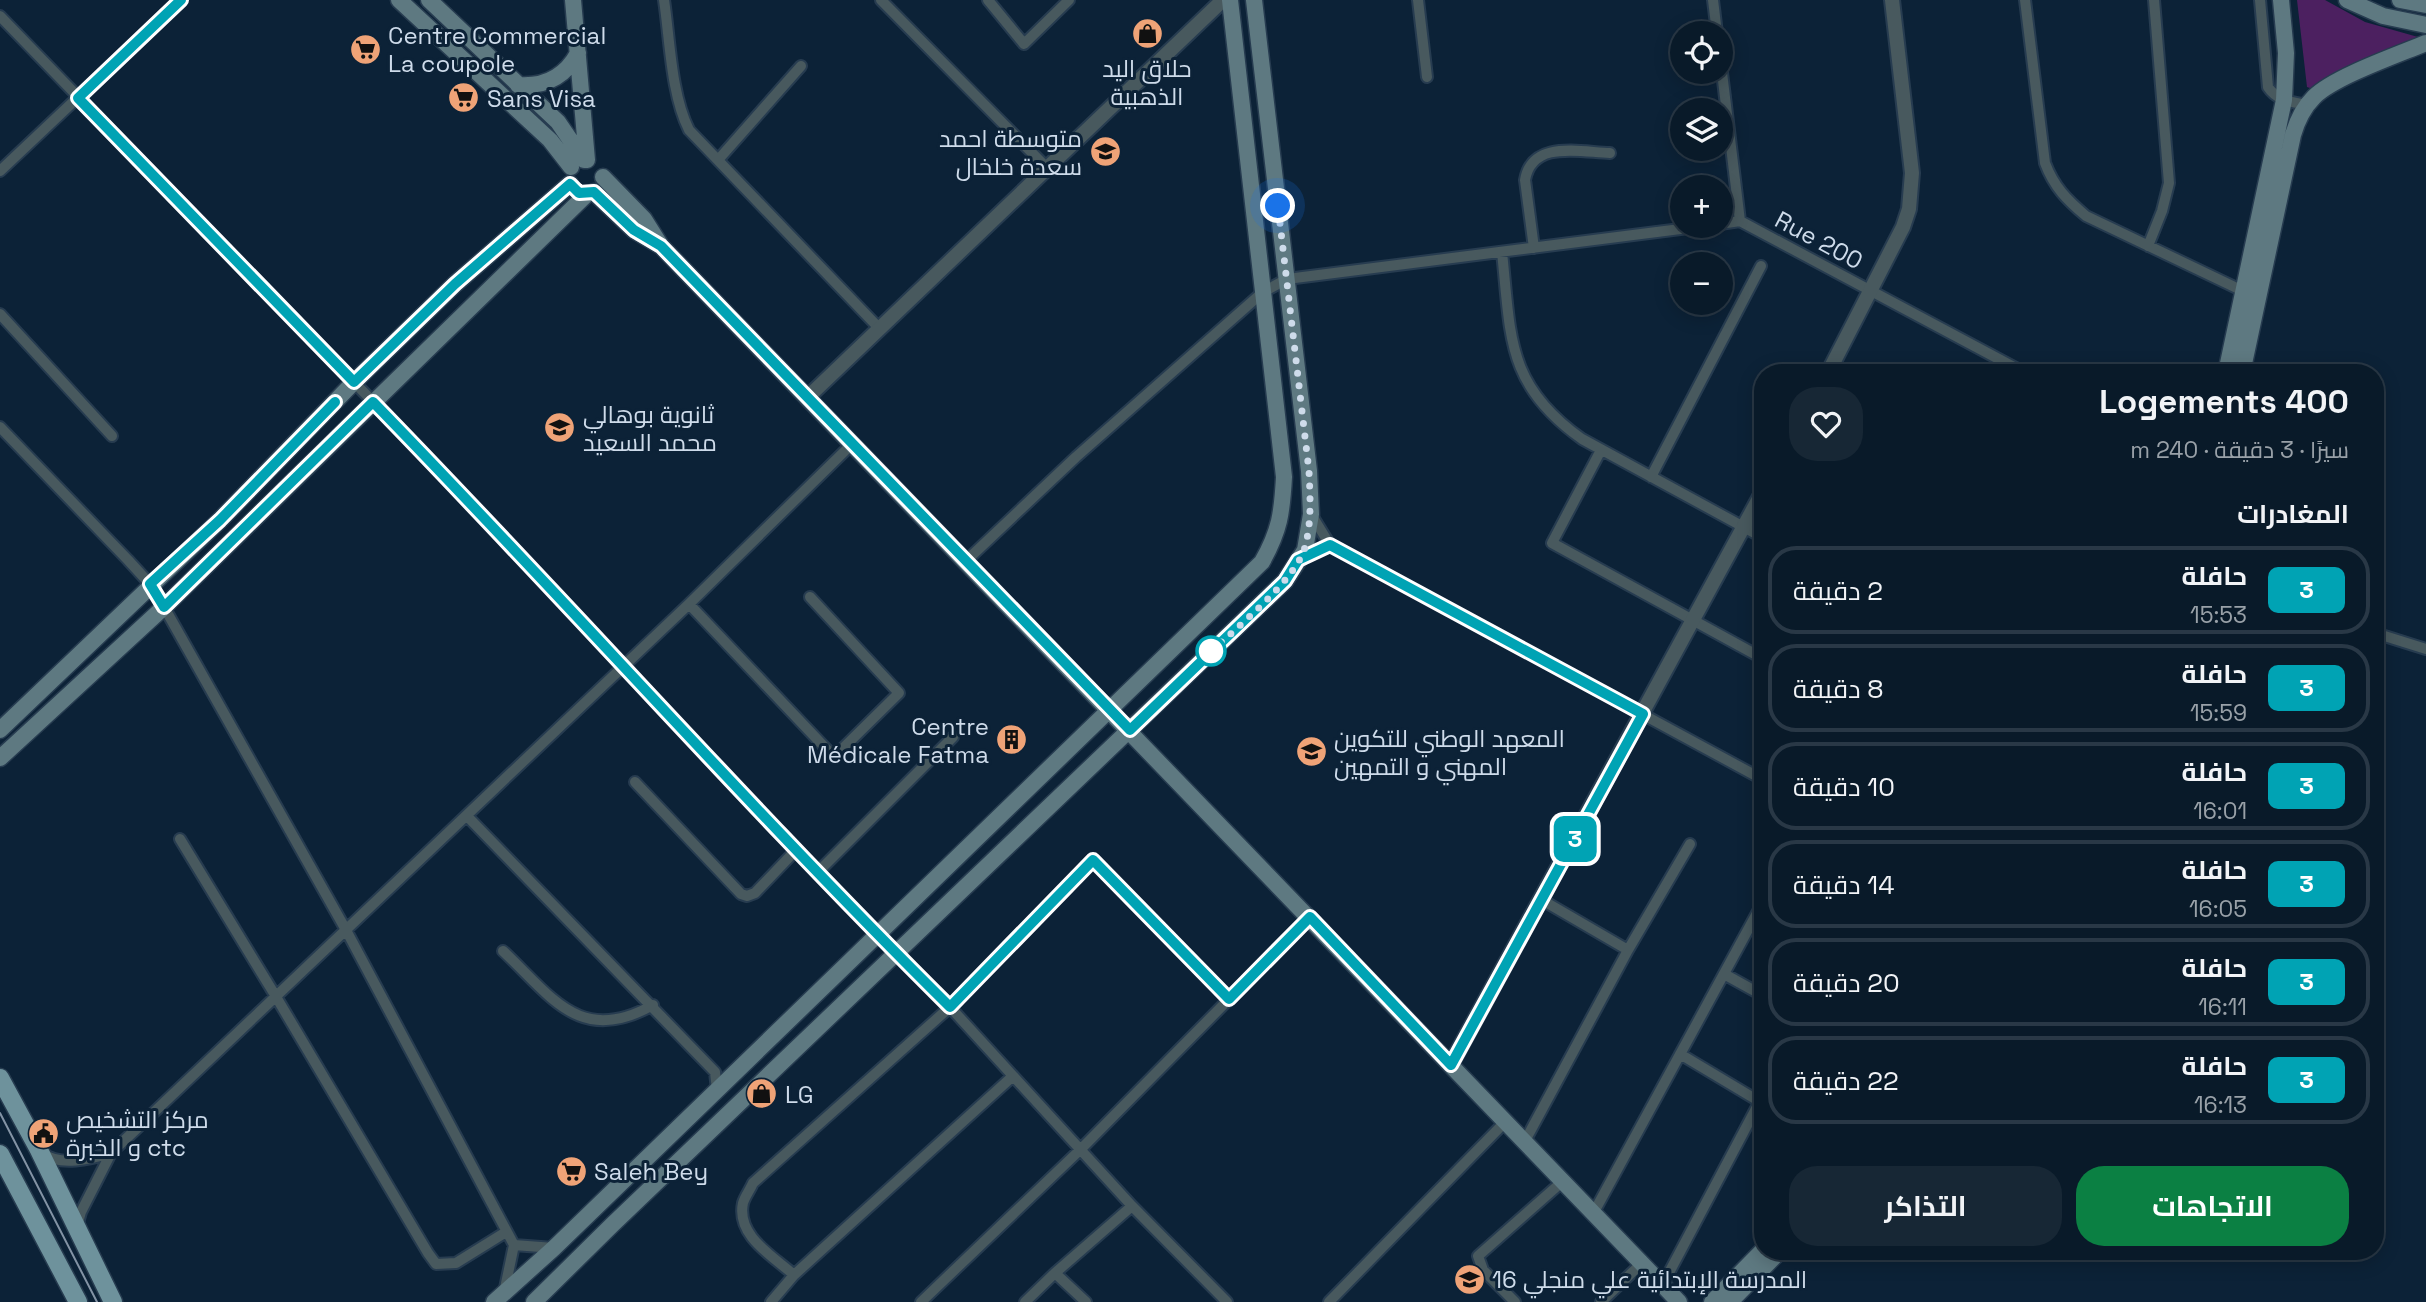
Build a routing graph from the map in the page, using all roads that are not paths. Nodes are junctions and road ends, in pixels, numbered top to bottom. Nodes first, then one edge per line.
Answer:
1 (181, 0) edge
2 (399, 0) edge
3 (429, 0) edge
4 (573, 0) edge
5 (664, 0) edge
6 (881, 0) edge
7 (988, 0) edge
8 (1069, 0) edge
9 (1223, 0) edge
10 (1230, 0) edge
11 (1254, 0) edge
12 (1418, 0) edge
13 (1713, 0) edge
14 (1892, 0) edge
15 (2025, 0) edge
16 (2154, 0) edge
17 (2260, 0) edge
18 (2281, 0) edge
19 (2347, 0) edge
20 (2400, 0) edge
21 (2426, 5) edge
22 (0, 16) edge
23 (1716, 21) edge
24 (2426, 25) edge
25 (2426, 43) edge
26 (578, 53) junction
27 (801, 66) dead end
28 (1427, 77) dead end
29 (1723, 84) edge
30 (518, 85) junction
31 (78, 98) junction
32 (2284, 100) junction
33 (2307, 105) junction
34 (1610, 153) dead end
35 (718, 160) junction
36 (581, 162) junction
37 (1047, 168) junction
38 (0, 171) edge
39 (603, 177) junction
40 (570, 184) junction
41 (590, 193) junction
42 (1740, 221) junction
43 (1733, 222) edge
44 (1670, 230) edge
45 (661, 246) junction
46 (2148, 246) junction
47 (1534, 248) junction
48 (1502, 252) junction
49 (1761, 266) dead end
50 (1287, 279) junction
51 (1870, 291) junction
52 (2243, 291) junction
53 (1263, 292) junction
54 (0, 314) edge
55 (878, 327) junction
56 (1833, 364) edge
57 (2008, 364) edge
58 (2229, 364) edge
59 (2244, 364) edge
60 (354, 382) junction
61 (808, 397) junction
62 (373, 402) junction
63 (0, 427) edge
64 (112, 436) dead end
65 (853, 443) junction
66 (1601, 450) junction
67 (1651, 477) junction
68 (1754, 507) edge
69 (1311, 514) junction
70 (1743, 527) junction
71 (1754, 533) edge
72 (1330, 545) junction
73 (1298, 560) junction
74 (966, 561) junction
75 (150, 584) junction
76 (810, 597) dead end
77 (689, 604) junction
78 (164, 607) junction
79 (1693, 621) junction
80 (2384, 636) edge
81 (2426, 649) edge
82 (1754, 654) edge
83 (624, 666) junction
84 (1109, 711) junction
85 (1643, 714) junction
86 (0, 730) edge
87 (1130, 730) junction
88 (953, 737) dead end
89 (0, 758) edge
90 (1754, 775) edge
91 (635, 782) dead end
92 (467, 816) junction
93 (180, 839) dead end
94 (1690, 844) dead end
95 (796, 850) junction
96 (818, 872) junction
97 (1542, 900) junction
98 (1310, 917) junction
99 (1754, 919) edge
100 (346, 930) junction
101 (878, 933) junction
102 (1628, 950) junction
103 (503, 951) dead end
104 (896, 953) junction
105 (1724, 974) junction
106 (1754, 991) edge
107 (275, 995) junction
108 (1229, 999) junction
109 (653, 1005) junction
110 (950, 1007) junction
111 (1680, 1054) junction
112 (1451, 1065) junction
113 (737, 1070) junction
114 (715, 1072) junction
115 (1013, 1076) junction
116 (0, 1079) edge
117 (717, 1090) junction
118 (1754, 1098) edge
119 (1754, 1115) edge
120 (1506, 1121) junction
121 (1525, 1141) junction
122 (1082, 1149) junction
123 (39, 1150) junction
124 (111, 1153) junction
125 (0, 1154) edge
126 (1563, 1181) junction
127 (1132, 1206) junction
128 (1594, 1212) junction
129 (76, 1229) junction
130 (506, 1232) junction
131 (514, 1245) junction
132 (554, 1248) junction
133 (1754, 1259) edge
134 (1771, 1260) edge
135 (1642, 1263) junction
136 (1055, 1273) junction
137 (794, 1275) junction
138 (1663, 1284) junction
139 (499, 1297) edge
140 (537, 1301) edge
141 (78, 1302) edge
142 (114, 1302) edge
143 (771, 1302) edge
144 (921, 1302) edge
145 (1025, 1302) edge
146 (1086, 1302) edge
147 (1227, 1302) edge
148 (1329, 1302) edge
149 (1515, 1302) edge
150 (1601, 1302) edge
151 (1679, 1302) edge
152 (1712, 1302) edge
153 (1730, 1302) edge

1 - 31 street
2 - 36 main road
3 - 30 main road
4 - 26 main road
5 - 35 street
6 - 37 street
7 - 8 street
9 - 37 street
10 - 53 main road
11 - 50 main road
12 - 28 street
13 - 23 street
14 - 51 street
15 - 46 street
16 - 46 street
17 - 32 street
18 - 32 main road
19 - 24 main road
20 - 21 main road
22 - 31 street
25 - 33 main road
26 - 30 main road
26 - 36 main road
27 - 35 street
29 - 42 street, Rue 200
30 - 36 main road
31 - 38 street
31 - 60 street
32 - 33 street
32 - 52 main road
33 - 59 main road
34 - 47 street
35 - 55 street
36 - 39 main road
36 - 40 main road
37 - 55 street
39 - 41 main road
39 - 45 main road
40 - 41 main road
40 - 60 main road
41 - 45 main road
41 - 62 main road
42 - 43 street
42 - 51 street, Rue 200
44 - 47 street
45 - 61 main road
46 - 52 street
47 - 48 street
48 - 50 street
48 - 66 street
49 - 67 street
50 - 53 street
50 - 69 main road
51 - 56 street
51 - 57 street, Rue 200
52 - 58 main road
53 - 74 street
53 - 84 main road
54 - 64 street
55 - 61 street
60 - 62 street
60 - 75 main road
61 - 65 main road
62 - 78 main road
62 - 83 street
63 - 75 street
65 - 74 main road
65 - 77 street
66 - 67 street
66 - 79 street
67 - 70 street
68 - 70 street
69 - 72 street
69 - 73 main road
70 - 71 street
70 - 79 street
72 - 73 street
72 - 85 street
73 - 87 main road
74 - 84 main road
75 - 78 street
75 - 86 main road
76 - 77 street
77 - 83 street
78 - 89 main road
78 - 100 street
79 - 82 street
79 - 85 street
80 - 81 street
83 - 92 street
83 - 95 street
84 - 87 main road
84 - 101 main road
85 - 90 street
85 - 97 street
87 - 98 main road
87 - 104 main road
88 - 96 street
91 - 95 street
92 - 100 street
92 - 109 street
93 - 107 street
94 - 102 street
95 - 96 street
96 - 101 street
97 - 102 street
97 - 112 street
98 - 108 street
98 - 112 main road
99 - 105 street
100 - 107 street
100 - 130 street
101 - 104 street
101 - 113 main road
102 - 121 street
103 - 109 street
104 - 110 street
104 - 140 main road
105 - 106 street
105 - 111 street
107 - 124 street
107 - 130 street
108 - 110 street
108 - 122 street
109 - 114 street
110 - 115 street
110 - 137 street
111 - 118 street
111 - 128 street
112 - 120 main road
113 - 114 street
113 - 117 main road
114 - 117 street
115 - 122 street
115 - 137 street
116 - 123 main road
117 - 132 main road
119 - 138 street
120 - 121 main road
120 - 148 street
121 - 126 main road
122 - 127 street
122 - 144 street
123 - 124 street
123 - 129 main road
124 - 129 street
125 - 141 main road
126 - 128 main road
126 - 149 street
127 - 136 street
127 - 147 street
128 - 135 main road
129 - 142 main road
130 - 131 street
131 - 132 street
131 - 139 street
132 - 139 main road
133 - 152 main road
134 - 153 main road
135 - 138 main road
135 - 150 street
136 - 145 street
136 - 146 street
137 - 143 street
138 - 151 main road

